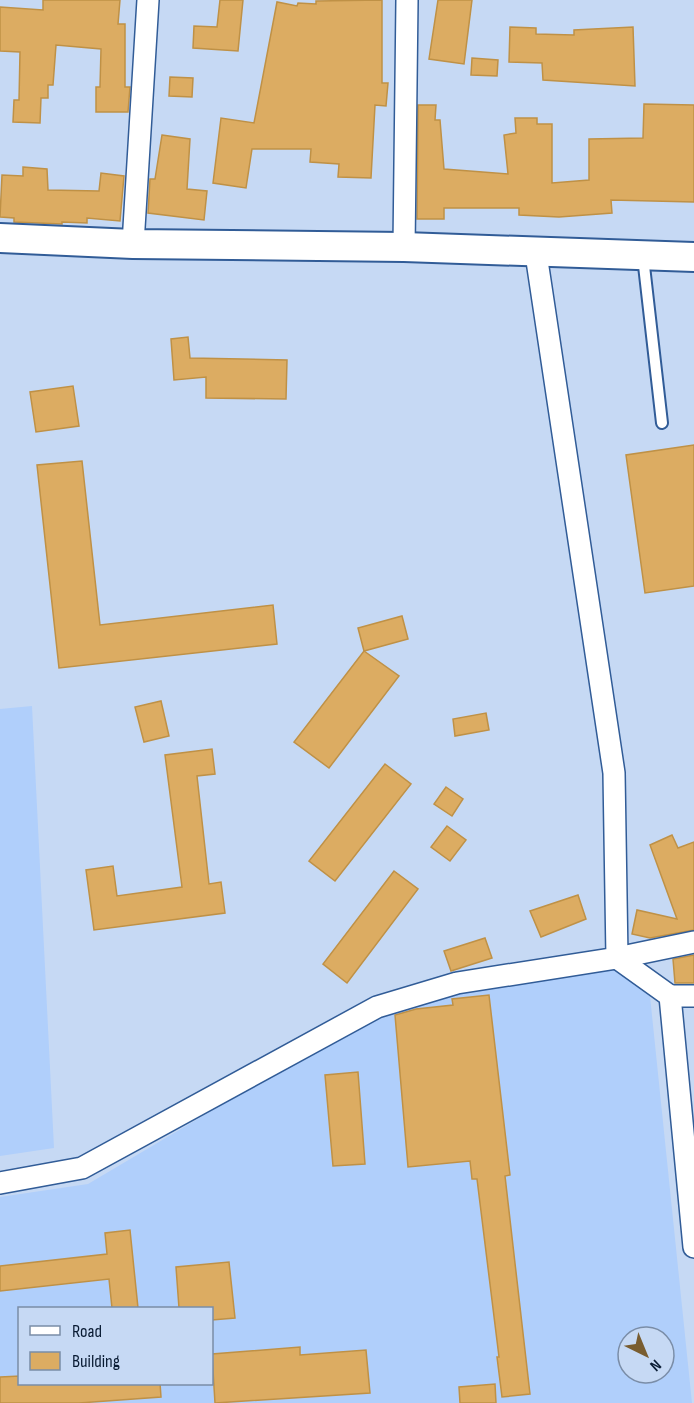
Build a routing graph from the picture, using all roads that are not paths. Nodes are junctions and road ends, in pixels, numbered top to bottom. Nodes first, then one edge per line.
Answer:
1 (148, 0) edge
2 (407, 0) edge
3 (0, 238) edge
4 (134, 244) junction
5 (404, 247) junction
6 (536, 254) junction
7 (642, 254) junction
8 (694, 258) edge
9 (662, 423) dead end
10 (694, 942) edge
11 (617, 958) junction
12 (670, 996) junction
13 (694, 996) edge
14 (0, 1183) edge
15 (694, 1247) edge

1 - 4 street
2 - 5 street
3 - 4 main road
4 - 5 main road
5 - 6 main road
6 - 7 main road
6 - 11 street
7 - 8 main road
7 - 9 lane
10 - 11 street
11 - 12 street
11 - 14 street
12 - 13 street
12 - 15 street

